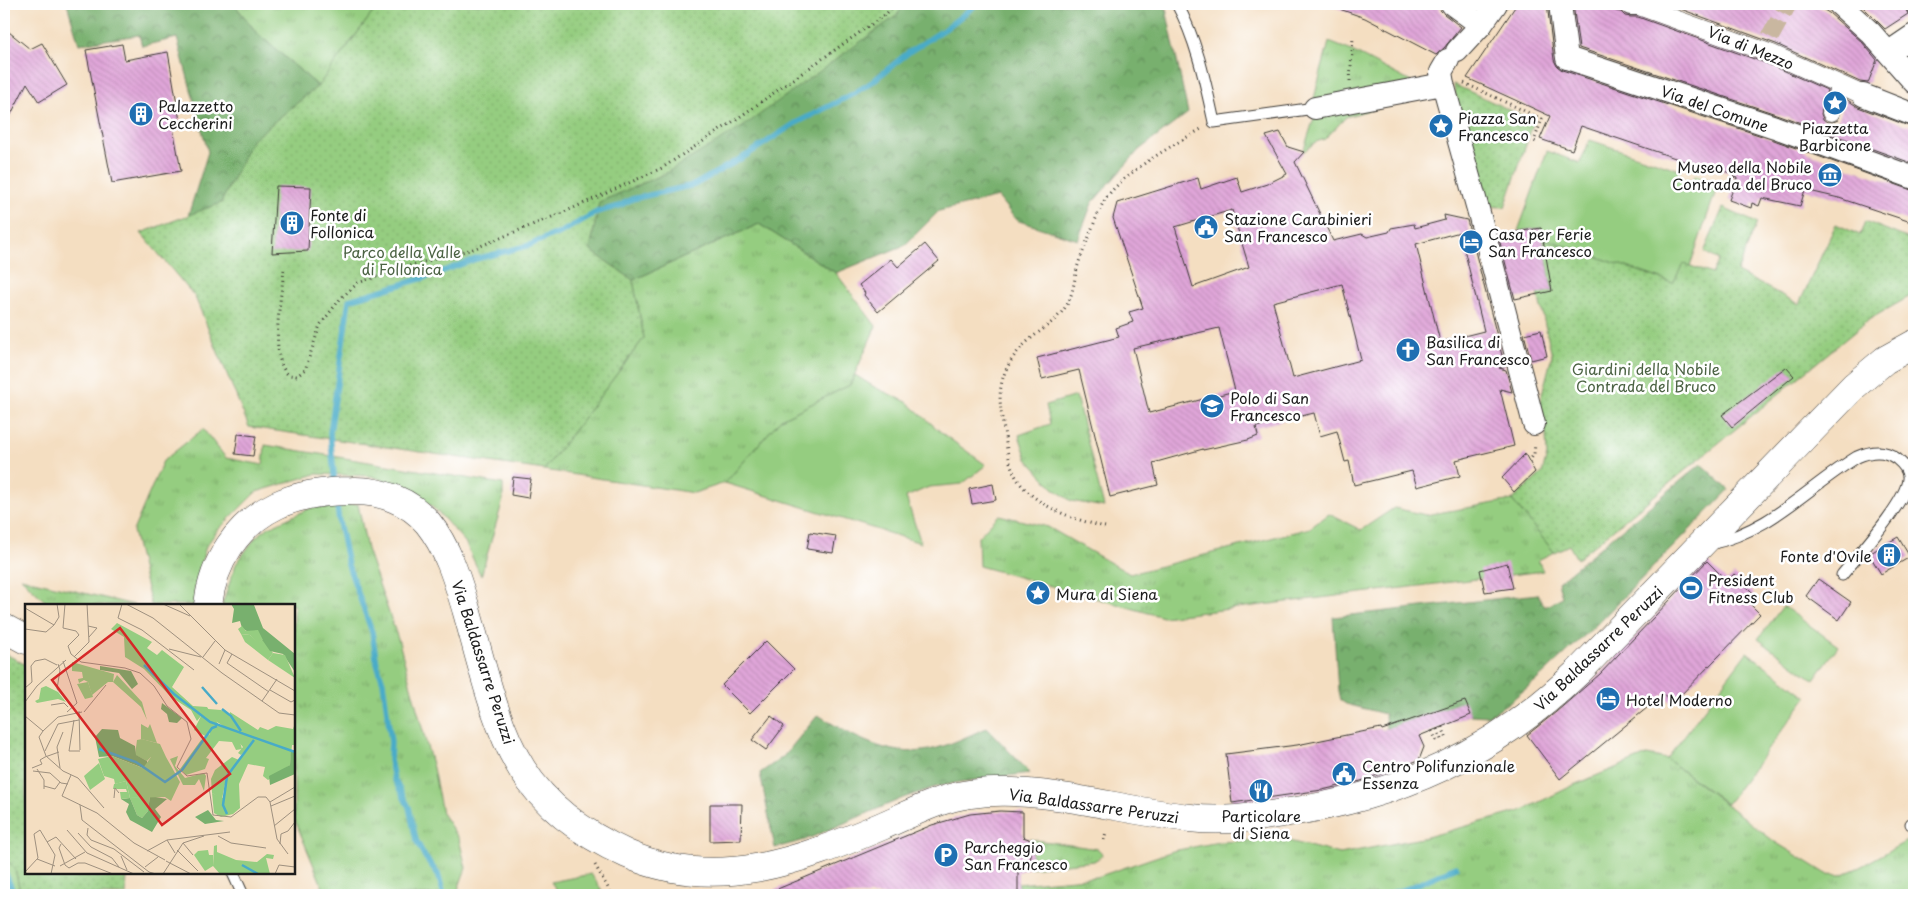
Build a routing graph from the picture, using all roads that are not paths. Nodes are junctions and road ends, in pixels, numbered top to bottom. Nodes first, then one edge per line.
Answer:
1 (1177, 4) edge
2 (1452, 4) edge
3 (1496, 4) edge
4 (1560, 4) edge
5 (1635, 4) edge
6 (1839, 4) edge
7 (1910, 4) edge
8 (1914, 10) edge
9 (1481, 25) junction
10 (1914, 35) edge
11 (1889, 52) junction
12 (1447, 67) junction
13 (1914, 82) edge
14 (1840, 84) junction
15 (1863, 95) joint
16 (1315, 108) joint
17 (1831, 112) dead end
18 (1914, 115) edge
19 (1914, 178) edge
20 (1914, 344) edge
21 (1534, 424) dead end
22 (1701, 546) junction
23 (1842, 575) dead end
24 (208, 604) edge
25 (4, 628) edge
26 (25, 639) edge
27 (233, 874) edge
28 (243, 895) edge

1 - 16 lane
2 - 9 street
3 - 9 street
4 - 19 street, Via del Comune
5 - 14 street, Via di Mezzo
6 - 11 street
7 - 8 lane
9 - 12 street
10 - 11 street
11 - 13 street
12 - 16 street
12 - 21 street
14 - 15 street, Via di Mezzo
14 - 17 street
15 - 18 street
20 - 22 street, Via Baldassarre Peruzzi
22 - 23 lane
22 - 24 street, Via Baldassarre Peruzzi
25 - 26 street
27 - 28 lane

